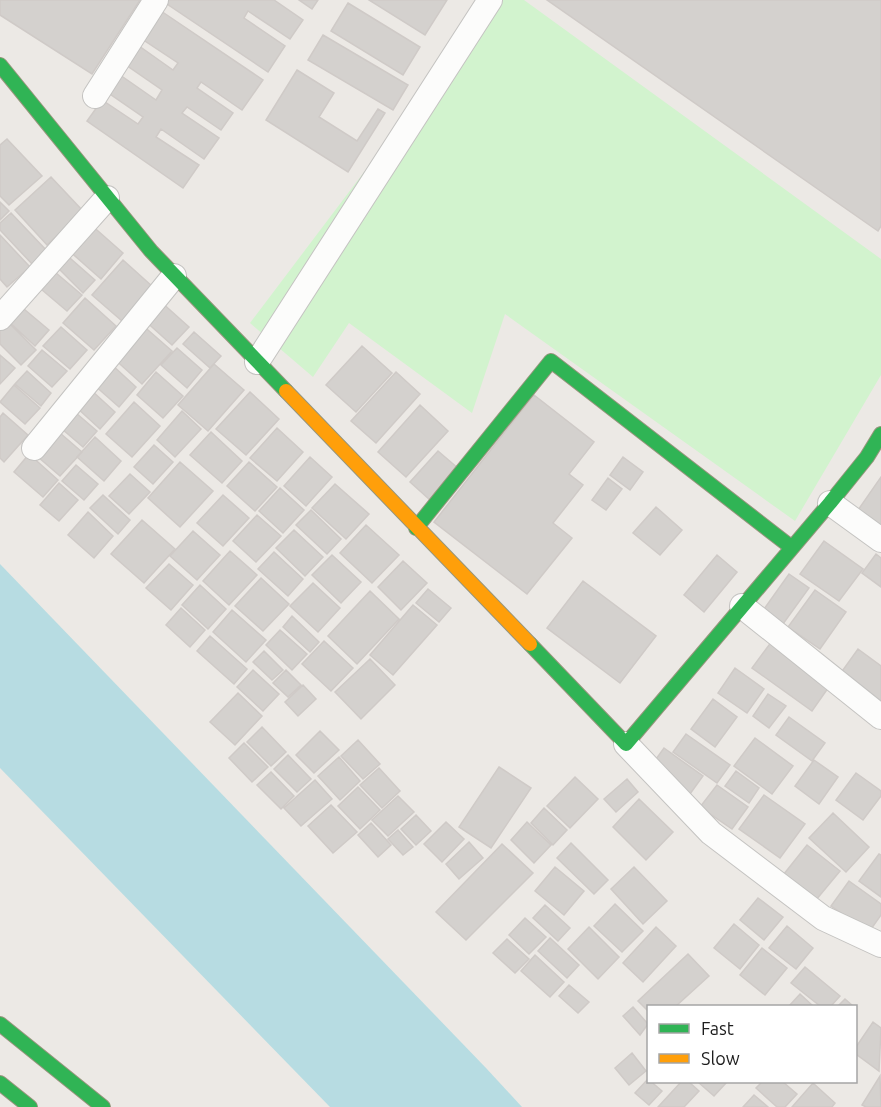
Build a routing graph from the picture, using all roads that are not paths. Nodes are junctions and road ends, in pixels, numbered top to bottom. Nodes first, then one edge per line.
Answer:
1 (156, 0) edge
2 (490, 0) edge
3 (0, 65) edge
4 (95, 96) dead end
5 (107, 198) junction
6 (174, 276) junction
7 (0, 318) edge
8 (257, 362) junction
9 (881, 434) edge
10 (34, 448) dead end
11 (830, 503) junction
12 (416, 528) junction
13 (881, 540) edge
14 (791, 547) junction
15 (742, 606) junction
16 (881, 717) edge
17 (626, 744) junction
18 (881, 945) edge
19 (0, 1024) edge
20 (0, 1083) edge
21 (30, 1107) edge
22 (103, 1107) edge

1 - 4 street
2 - 8 street
3 - 5 main road
5 - 6 main road
5 - 7 street
6 - 8 main road
6 - 10 street
8 - 12 main road
9 - 11 main road
11 - 13 street
11 - 14 main road
12 - 14 main road
12 - 17 main road
14 - 15 main road
15 - 16 street
15 - 17 main road
17 - 18 street
19 - 22 main road
20 - 21 main road

